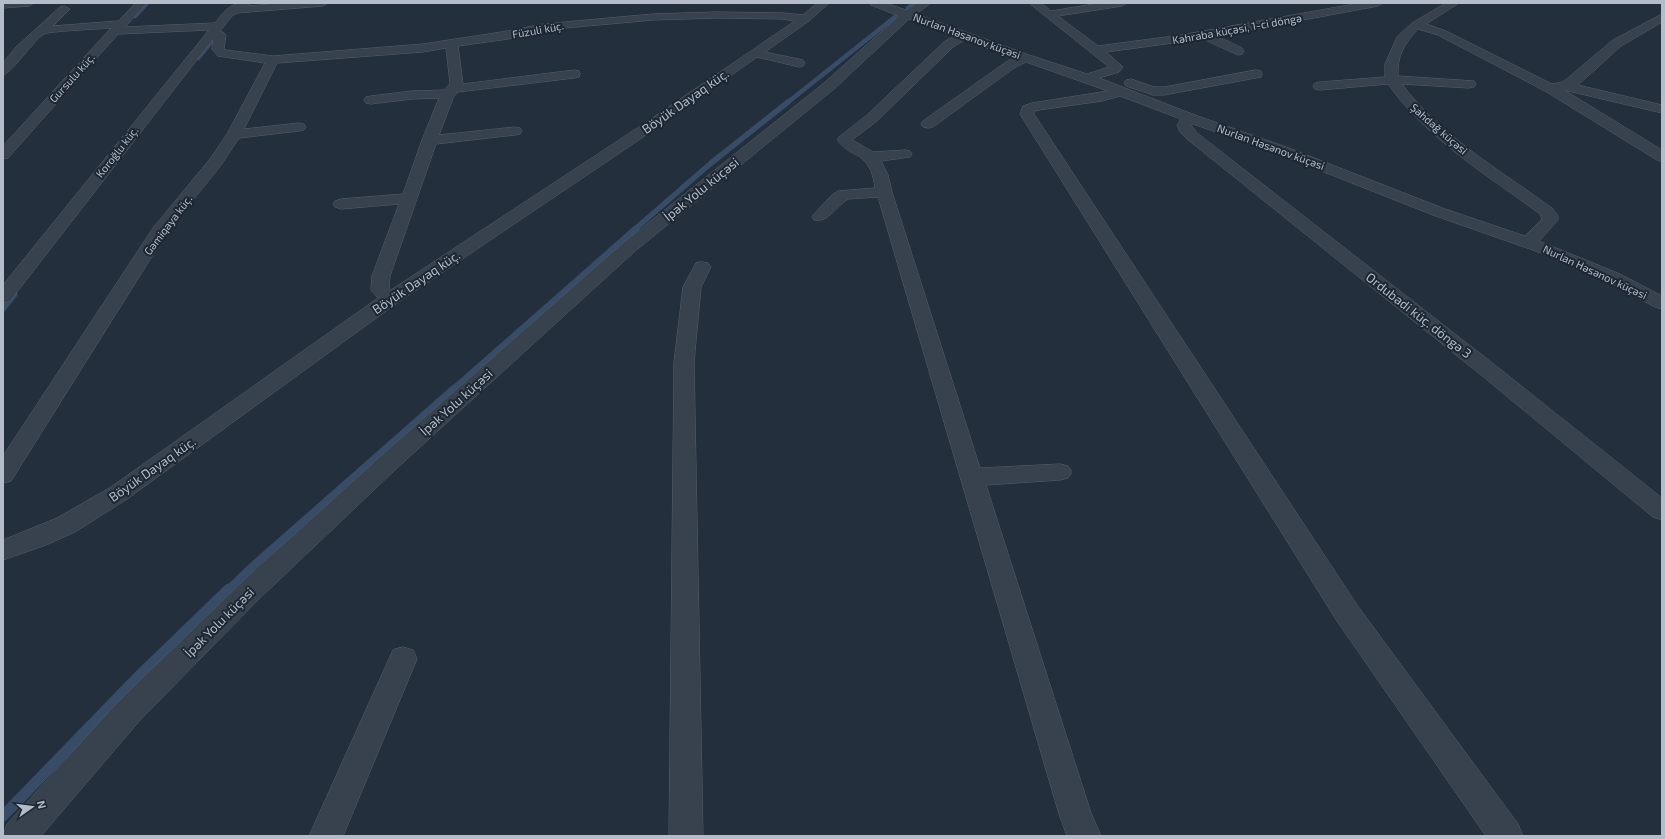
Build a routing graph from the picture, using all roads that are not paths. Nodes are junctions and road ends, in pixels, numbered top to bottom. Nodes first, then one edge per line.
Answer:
1 (29, 3) edge
2 (142, 3) edge
3 (245, 3) edge
4 (323, 3) edge
5 (824, 3) edge
6 (874, 3) edge
7 (1034, 3) edge
8 (1122, 3) edge
9 (1378, 3) edge
10 (1454, 3) edge
11 (3, 5) edge
12 (235, 7) edge
13 (917, 8) edge
14 (64, 9) dead end
15 (1050, 14) junction
16 (1662, 17) edge
17 (804, 18) junction
18 (1416, 26) junction
19 (118, 27) junction
20 (42, 30) junction
21 (215, 30) junction
22 (964, 35) junction
23 (1205, 35) junction
24 (452, 45) junction
25 (1096, 50) junction
26 (1238, 51) dead end
27 (754, 53) junction
28 (16, 54) junction
29 (3, 55) edge
30 (1025, 58) junction
31 (273, 60) junction
32 (799, 63) dead end
33 (3, 71) edge
34 (1104, 73) junction
35 (574, 74) dead end
36 (1256, 74) dead end
37 (1087, 78) junction
38 (1392, 80) junction
39 (1469, 84) dead end
40 (1320, 86) dead end
41 (1568, 86) junction
42 (1550, 88) junction
43 (451, 91) junction
44 (1121, 91) junction
45 (372, 100) dead end
46 (1662, 109) edge
47 (1190, 118) junction
48 (928, 124) dead end
49 (299, 127) dead end
50 (515, 131) dead end
51 (234, 134) junction
52 (429, 140) junction
53 (905, 154) dead end
54 (3, 155) edge
55 (871, 157) junction
56 (1662, 157) edge
57 (884, 192) junction
58 (408, 198) junction
59 (341, 204) dead end
60 (820, 216) dead end
61 (1528, 242) junction
62 (702, 267) dead end
63 (3, 297) edge
64 (390, 299) junction
65 (1662, 304) edge
66 (1060, 472) dead end
67 (3, 475) edge
68 (972, 477) junction
69 (1662, 511) edge
70 (3, 550) edge
71 (403, 659) dead end
72 (19, 836) edge
73 (326, 836) edge
74 (686, 836) edge
75 (1084, 836) edge
76 (1506, 836) edge

1 - 11 street
2 - 19 street, Gursulu küç.
3 - 12 street, Koroğlu küç.
4 - 12 street
5 - 17 street, Böyük Dayaq küç.
6 - 13 street, Nurlan Həsənov küçəsi
7 - 15 street
8 - 15 street
9 - 23 street, Kəhraba küçəsi, 1-ci döngə
10 - 18 street
12 - 21 street, Koroğlu küç.
13 - 22 street, Nurlan Həsənov küçəsi
13 - 72 street, İpək Yolu küçəsi
14 - 20 street
15 - 25 street
16 - 41 street
17 - 24 street, Füzuli küç.
17 - 27 street, Böyük Dayaq küç.
18 - 38 street
18 - 42 street
19 - 20 street
19 - 21 street
19 - 54 street, Gursulu küç.
20 - 28 street
21 - 31 street
21 - 63 street, Koroğlu küç.
22 - 30 street, Nurlan Həsənov küçəsi
22 - 55 street
23 - 25 street, Kəhraba küçəsi, 1-ci döngə
23 - 26 street
24 - 31 street, Füzuli küç.
24 - 43 street
25 - 34 street
27 - 32 street
27 - 64 street, Böyük Dayaq küç.
28 - 29 street
28 - 33 street
30 - 37 street, Nurlan Həsənov küçəsi
30 - 48 street
31 - 51 street, Gəmiqaya küç.
34 - 36 street
34 - 37 street
35 - 43 street
37 - 44 street, Nurlan Həsənov küçəsi
38 - 39 street
38 - 40 street
38 - 61 street, Şahdağ küçəsi
41 - 42 street
41 - 46 street
42 - 56 street
43 - 45 street
43 - 52 street
44 - 47 street, Nurlan Həsənov küçəsi
44 - 76 street
47 - 61 street, Nurlan Həsənov küçəsi
47 - 69 street, Ordubadi küç. döngə 3
49 - 51 street
50 - 52 street
51 - 67 street, Gəmiqaya küç.
52 - 58 street
53 - 55 street
55 - 57 street
57 - 60 street
57 - 68 street
58 - 59 street
58 - 64 street
61 - 65 street, Nurlan Həsənov küçəsi
62 - 74 street
64 - 70 street, Böyük Dayaq küç.
66 - 68 street
68 - 75 street
71 - 73 street

